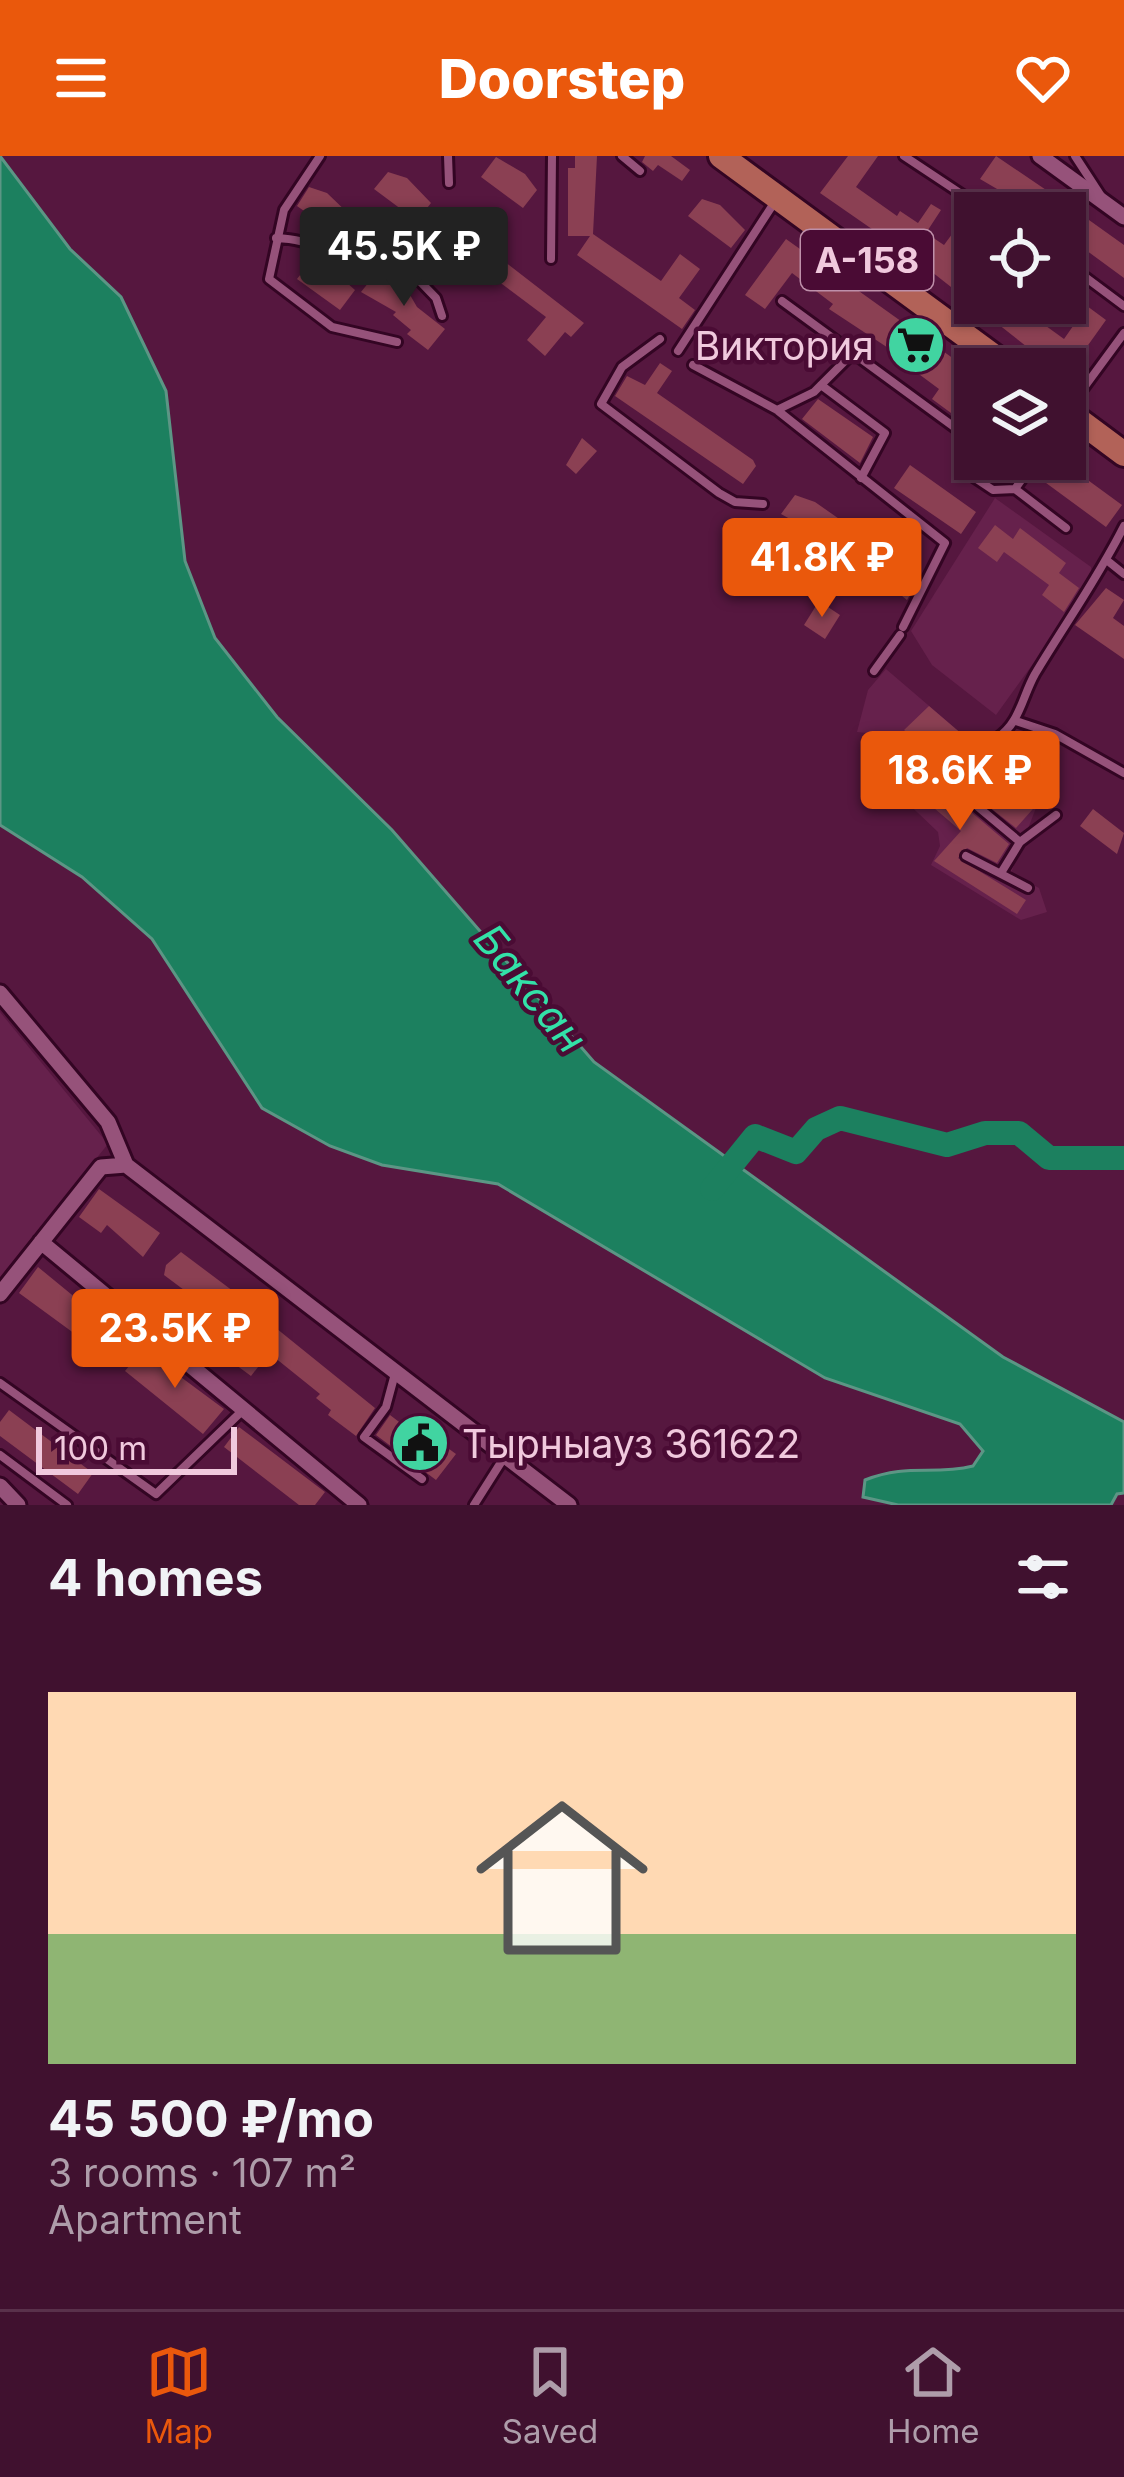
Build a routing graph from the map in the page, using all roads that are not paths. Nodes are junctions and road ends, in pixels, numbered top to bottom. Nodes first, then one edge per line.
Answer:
1 (320, 156) edge
2 (448, 156) edge
3 (552, 156) edge
4 (622, 156) edge
5 (721, 156) edge
6 (904, 156) edge
7 (1040, 156) edge
8 (1075, 156) edge
9 (640, 171) dead end
10 (449, 183) dead end
11 (958, 192) edge
12 (778, 196) junction
13 (1104, 202) junction
14 (434, 214) dead end
15 (1124, 217) edge
16 (379, 222) dead end
17 (276, 238) junction
18 (358, 255) junction
19 (551, 260) dead end
20 (407, 268) junction
21 (1086, 278) edge
22 (782, 301) dead end
23 (1124, 307) edge
24 (442, 316) dead end
25 (1124, 333) edge
26 (660, 339) dead end
27 (398, 342) dead end
28 (983, 348) edge
29 (677, 351) dead end
30 (853, 353) junction
31 (693, 365) dead end
32 (821, 385) junction
33 (1086, 385) edge
34 (777, 410) junction
35 (1086, 426) edge
36 (1124, 454) edge
37 (861, 478) junction
38 (1021, 480) edge
39 (1015, 489) junction
40 (763, 505) dead end
41 (1124, 526) edge
42 (1066, 528) dead end
43 (1109, 562) junction
44 (1124, 574) edge
45 (874, 671) dead end
46 (1016, 721) junction
47 (997, 738) dead end
48 (911, 751) dead end
49 (1124, 773) edge
50 (1056, 815) dead end
51 (1020, 842) junction
52 (966, 856) dead end
53 (1000, 873) junction
54 (1028, 888) dead end
55 (0, 993) edge
56 (127, 1165) junction
57 (41, 1242) junction
58 (0, 1294) edge
59 (397, 1369) junction
60 (0, 1383) edge
61 (243, 1410) junction
62 (506, 1454) junction
63 (0, 1455) edge
64 (422, 1479) dead end
65 (1, 1490) edge
66 (18, 1505) edge
67 (67, 1505) edge
68 (359, 1505) edge
69 (474, 1505) edge
70 (568, 1505) edge

1 - 17 lane
2 - 10 lane
3 - 19 lane
4 - 9 lane
5 - 12 main road, А-158
6 - 11 lane
7 - 13 street
8 - 13 lane
12 - 28 main road, А-158
12 - 29 lane
13 - 15 street
14 - 20 lane
16 - 18 lane
17 - 18 lane
17 - 27 lane
18 - 20 lane
20 - 24 lane
21 - 23 lane
22 - 30 lane
25 - 33 lane
26 - 40 lane
30 - 32 lane
30 - 39 lane
31 - 34 lane
32 - 34 lane
32 - 37 lane
34 - 37 lane
35 - 36 main road
37 - 45 lane
38 - 39 lane
39 - 42 lane
41 - 43 lane
43 - 44 lane
43 - 46 lane
46 - 47 lane
46 - 49 lane
48 - 51 lane
50 - 51 lane
51 - 53 lane
52 - 53 lane
53 - 54 lane
55 - 56 street
56 - 57 street
56 - 59 street
57 - 58 street
57 - 61 street
59 - 62 street
59 - 64 lane
60 - 61 lane
61 - 68 street
62 - 69 lane
62 - 70 street
63 - 67 lane
65 - 66 street

